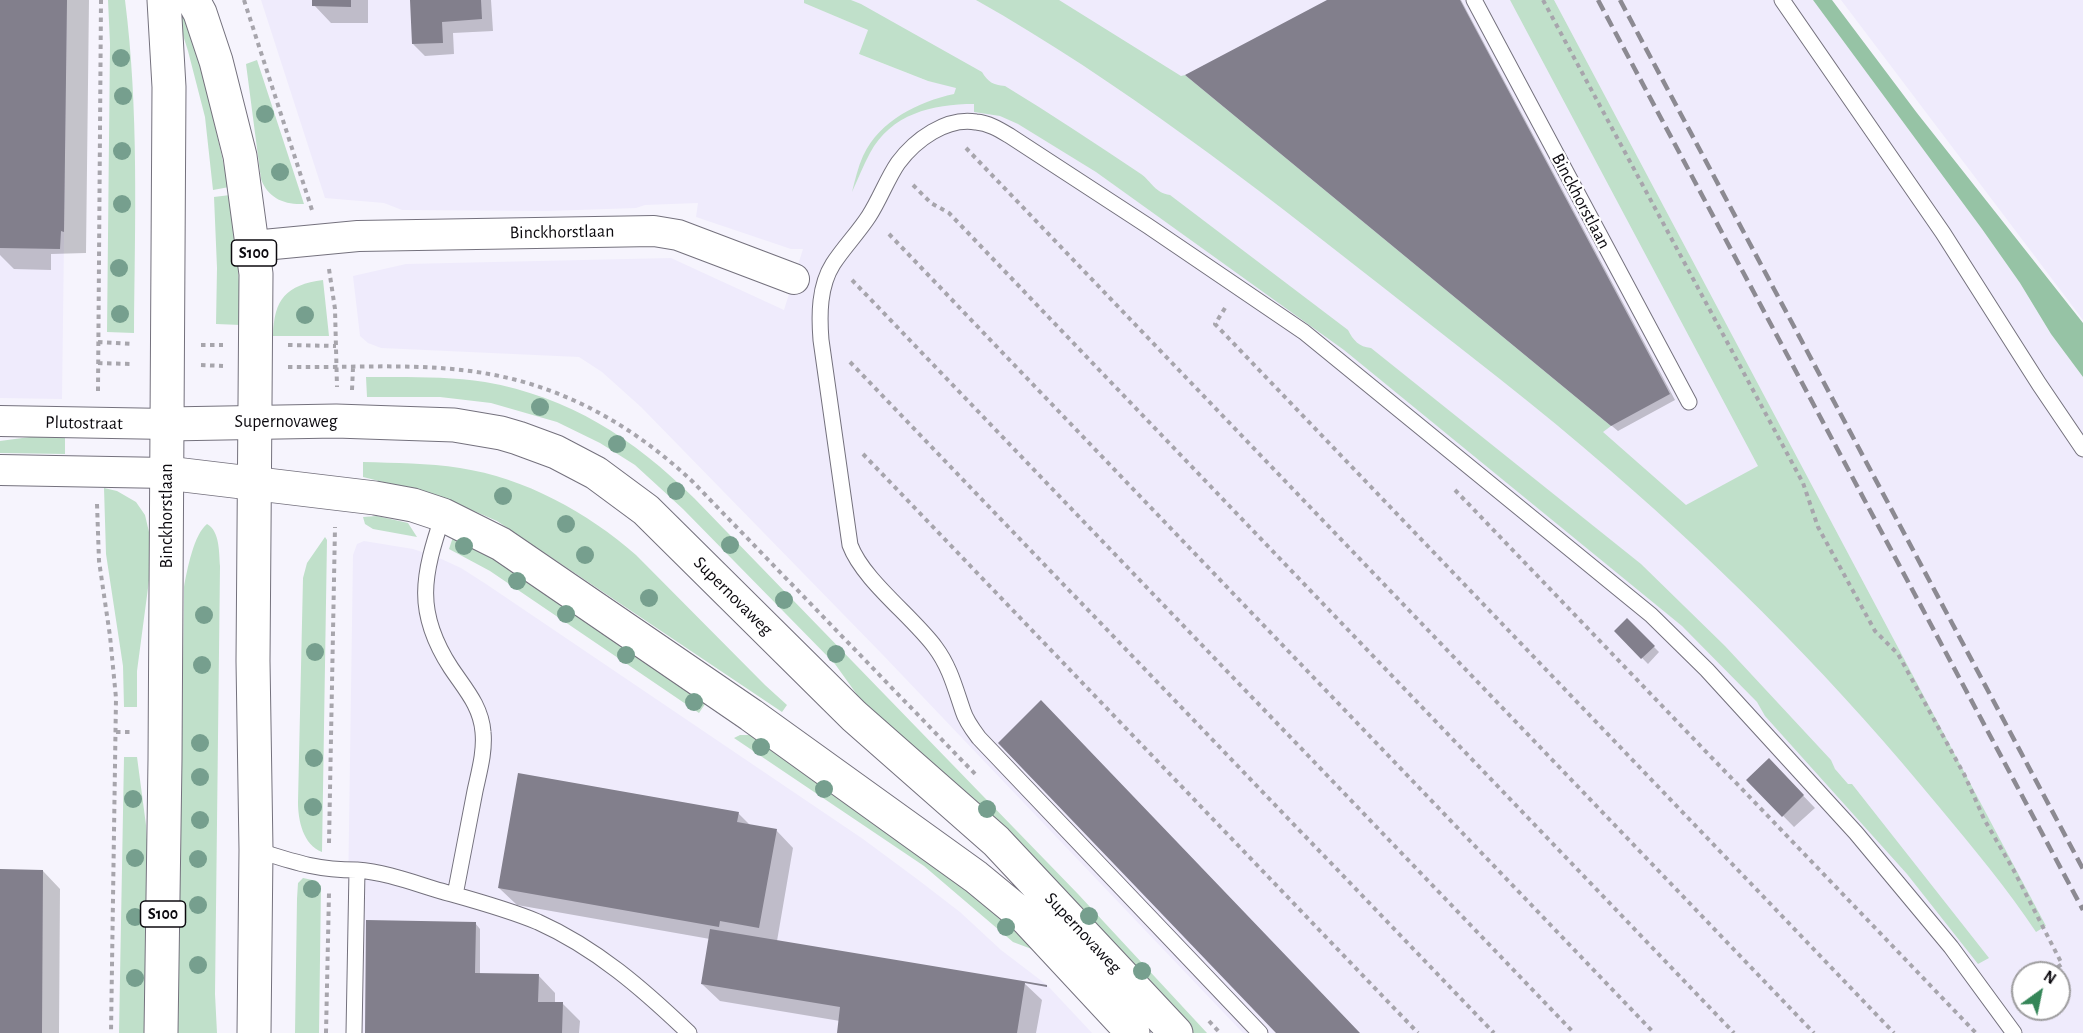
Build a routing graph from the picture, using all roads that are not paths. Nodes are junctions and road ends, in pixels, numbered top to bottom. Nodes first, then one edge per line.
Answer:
1 (164, 0) edge
2 (193, 0) edge
3 (1474, 0) edge
4 (1782, 0) edge
5 (253, 246) junction
6 (808, 285) junction
7 (1689, 402) dead end
8 (0, 421) edge
9 (256, 421) junction
10 (168, 424) junction
11 (2083, 448) edge
12 (0, 470) edge
13 (167, 473) junction
14 (255, 484) junction
15 (443, 515) junction
16 (256, 850) junction
17 (357, 870) junction
18 (455, 895) junction
19 (162, 1033) edge
20 (254, 1033) edge
21 (354, 1033) edge
22 (689, 1033) edge
23 (1133, 1033) edge
24 (1176, 1033) edge
25 (1260, 1033) edge
26 (2014, 1033) edge

1 - 10 main road, Binckhorstlaan / S100
2 - 5 main road, S100
3 - 7 lane, Binckhorstlaan
4 - 11 lane
5 - 6 street, Binckhorstlaan
5 - 9 main road, S100
6 - 25 lane
6 - 26 lane
8 - 10 street, Plutostraat
9 - 10 main road, Supernovaweg
9 - 14 main road, S100
9 - 24 main road, Supernovaweg
10 - 13 main road, Binckhorstlaan / S100
12 - 13 street
13 - 14 main road, Supernovaweg
13 - 19 main road, Binckhorstlaan / S100
14 - 15 main road, Supernovaweg
14 - 16 main road, S100
15 - 18 lane
15 - 23 main road, Supernovaweg
16 - 17 lane
16 - 20 main road, S100
17 - 18 lane
17 - 21 lane
18 - 22 lane

